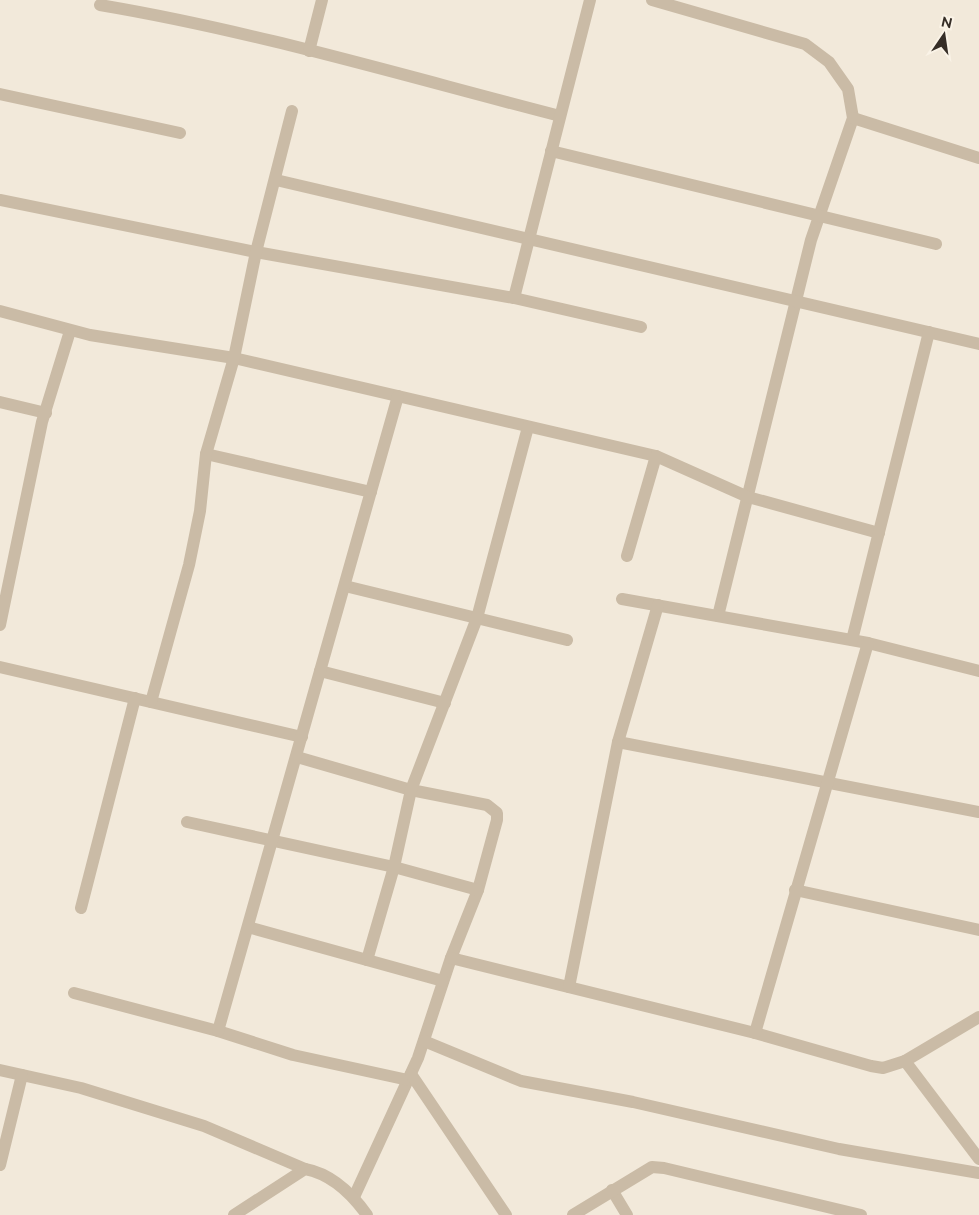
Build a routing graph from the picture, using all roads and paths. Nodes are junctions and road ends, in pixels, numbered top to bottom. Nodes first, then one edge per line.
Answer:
1 (322, 0) edge
2 (590, 0) edge
3 (652, 0) edge
4 (100, 5) dead end
5 (309, 51) junction
6 (0, 94) edge
7 (292, 111) dead end
8 (560, 116) junction
9 (853, 118) junction
10 (180, 133) dead end
11 (551, 151) junction
12 (979, 158) edge
13 (276, 180) junction
14 (0, 200) edge
15 (820, 216) junction
16 (529, 238) junction
17 (936, 244) dead end
18 (256, 252) junction
19 (514, 298) junction
20 (797, 300) junction
21 (0, 311) edge
22 (641, 327) dead end
23 (70, 331) junction
24 (929, 332) junction
25 (979, 344) edge
26 (234, 358) junction
27 (398, 396) junction
28 (0, 402) edge
29 (46, 413) junction
30 (528, 427) junction
31 (206, 454) junction
32 (656, 456) junction
33 (372, 492) junction
34 (748, 497) junction
35 (878, 533) junction
36 (627, 556) dead end
37 (345, 586) junction
38 (622, 599) dead end
39 (658, 606) junction
40 (718, 616) junction
41 (477, 618) junction
42 (0, 625) edge
43 (568, 640) dead end
44 (852, 640) junction
45 (868, 643) junction
46 (0, 667) edge
47 (979, 671) edge
48 (320, 672) junction
49 (135, 698) junction
50 (151, 702) junction
51 (445, 703) junction
52 (302, 737) junction
53 (618, 742) junction
54 (296, 757) junction
55 (827, 782) junction
56 (411, 790) junction
57 (979, 812) edge
58 (187, 822) dead end
59 (272, 841) junction
60 (394, 867) junction
61 (478, 890) junction
62 (795, 890) junction
63 (81, 908) dead end
64 (248, 928) junction
65 (979, 930) edge
66 (451, 958) junction
67 (367, 960) junction
68 (444, 981) junction
69 (569, 987) junction
70 (74, 993) dead end
71 (979, 1017) edge
72 (218, 1031) junction
73 (755, 1033) junction
74 (424, 1041) junction
75 (905, 1061) junction
76 (0, 1070) edge
77 (22, 1075) junction
78 (410, 1077) junction
79 (979, 1159) edge
80 (0, 1165) edge
81 (305, 1169) junction
82 (979, 1173) edge
83 (612, 1190) junction
84 (354, 1197) junction
85 (234, 1215) edge
86 (367, 1215) edge
87 (506, 1215) edge
88 (573, 1215) edge
89 (627, 1215) edge
90 (861, 1215) edge

1 - 5 street
2 - 8 street
3 - 9 street
4 - 5 street
5 - 8 street
6 - 10 street
7 - 13 street
8 - 11 street
9 - 12 street
9 - 15 street
11 - 15 street
11 - 16 street
13 - 16 street
13 - 18 street
14 - 18 street
15 - 17 street
15 - 20 street
16 - 19 street
16 - 20 street
18 - 19 street
18 - 26 street
19 - 22 street
20 - 24 street
20 - 34 street
21 - 23 street
23 - 26 street
23 - 29 street
24 - 25 street
24 - 35 street
26 - 27 street
26 - 31 street
27 - 30 street
27 - 33 street
28 - 29 street
29 - 42 street
30 - 32 street
30 - 41 street
31 - 33 street
31 - 50 street
32 - 34 street
32 - 36 street
33 - 37 street
34 - 35 street
34 - 40 street
35 - 44 street
37 - 41 street
37 - 48 street
38 - 39 street
39 - 40 street
39 - 53 street
40 - 44 street
41 - 43 street
41 - 51 street
44 - 45 street
45 - 47 street
45 - 55 street
46 - 49 street
48 - 51 street
48 - 52 street
49 - 50 street
49 - 63 street
50 - 52 street
51 - 56 street
52 - 54 street
53 - 55 street
53 - 69 street
54 - 56 street
54 - 59 street
55 - 57 street
55 - 62 street
56 - 60 street
56 - 61 street
58 - 59 street
59 - 60 street
59 - 64 street
60 - 61 street
60 - 67 street
61 - 66 street
62 - 65 street
62 - 73 street
64 - 67 street
64 - 72 street
66 - 68 street
66 - 69 street
67 - 68 street
68 - 74 street
69 - 73 street
70 - 72 street
71 - 75 street
72 - 78 street
73 - 75 street
74 - 78 street
74 - 82 street
75 - 79 street
76 - 77 street
77 - 80 street
77 - 81 street
78 - 84 street
78 - 87 street
81 - 84 street
81 - 85 street
83 - 88 street
83 - 89 street
83 - 90 street
84 - 86 street

